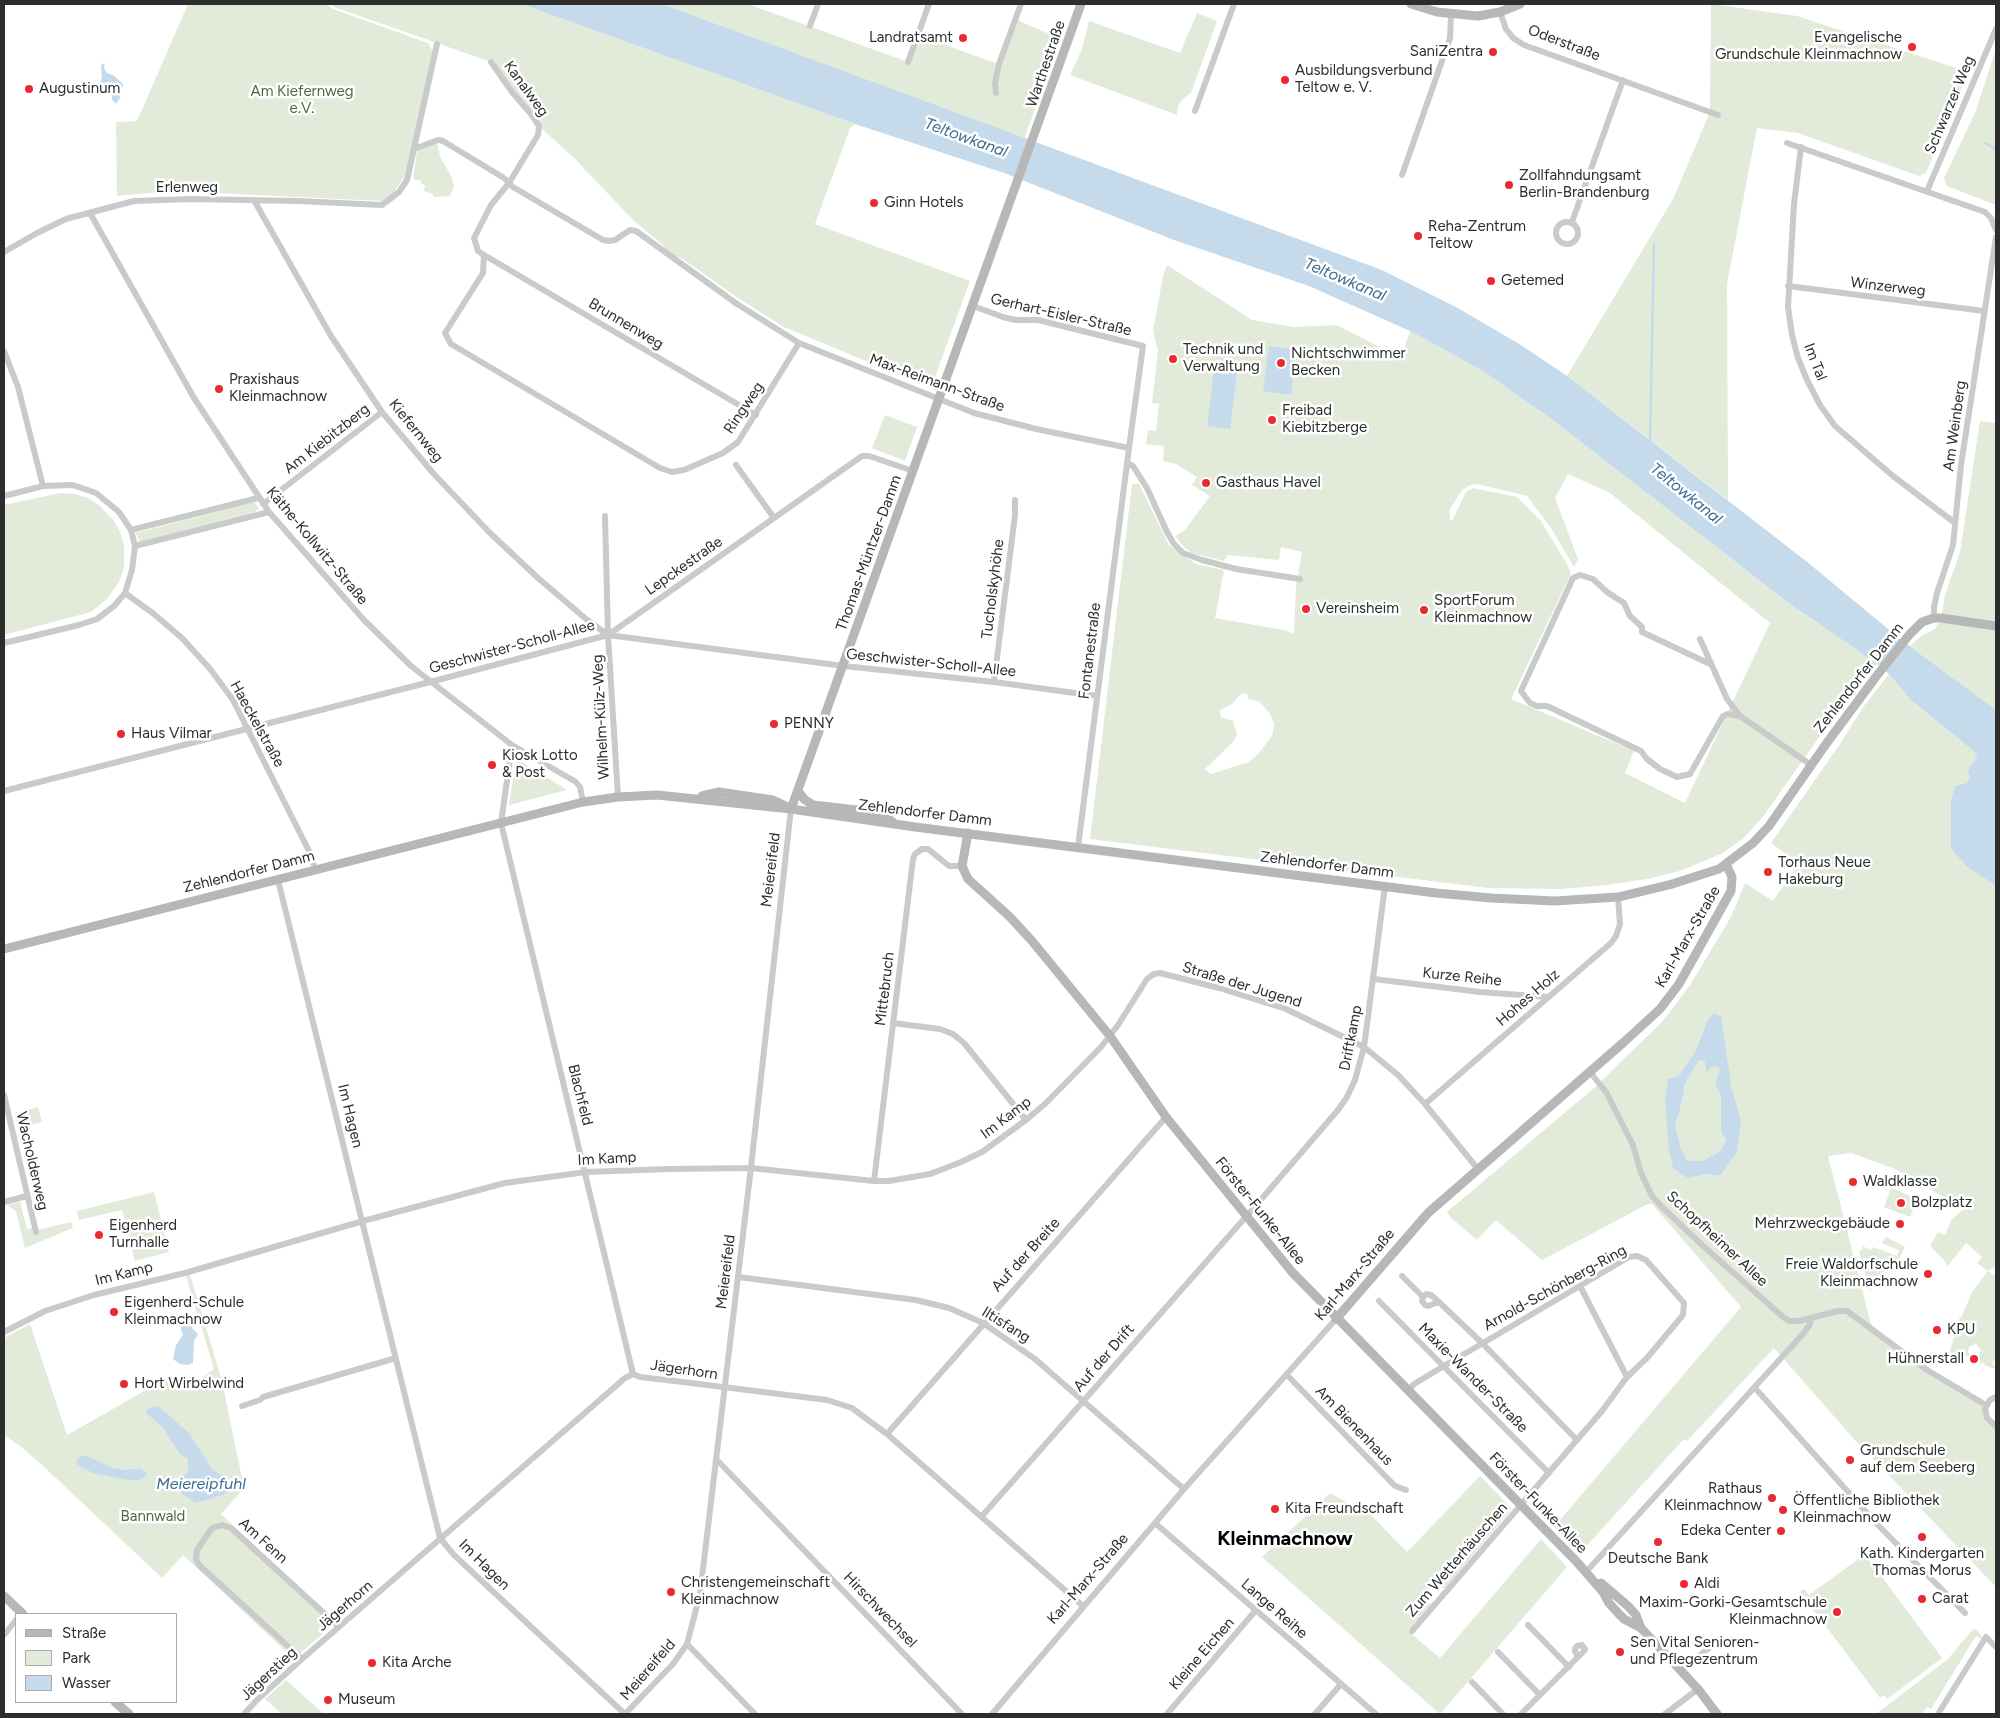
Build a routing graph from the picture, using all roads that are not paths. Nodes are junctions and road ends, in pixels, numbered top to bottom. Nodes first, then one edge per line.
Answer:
1 (818, 4) edge
2 (929, 4) edge
3 (1021, 4) edge
4 (1081, 4) edge
5 (1234, 4) edge
6 (1411, 4) edge
7 (1520, 4) edge
8 (1500, 12) junction
9 (1451, 15) junction
10 (810, 26) dead end
11 (1996, 29) edge
12 (437, 44) dead end
13 (491, 62) dead end
14 (908, 62) dead end
15 (1623, 80) junction
16 (996, 93) dead end
17 (1195, 111) dead end
18 (1718, 116) dead end
19 (1788, 143) dead end
20 (1801, 147) junction
21 (414, 149) junction
22 (1402, 175) dead end
23 (509, 183) junction
24 (1927, 191) junction
25 (255, 202) junction
26 (90, 213) junction
27 (1572, 222) dead end
28 (1996, 230) edge
29 (1996, 237) edge
30 (4, 252) edge
31 (484, 254) junction
32 (1788, 286) junction
33 (973, 306) junction
34 (1984, 311) junction
35 (799, 343) junction
36 (1143, 346) joint
37 (4, 351) edge
38 (940, 399) junction
39 (382, 412) junction
40 (756, 415) junction
41 (1128, 448) junction
42 (1127, 463) junction
43 (736, 465) dead end
44 (913, 472) junction
45 (43, 486) junction
46 (4, 496) edge
47 (258, 498) junction
48 (1015, 500) dead end
49 (263, 504) junction
50 (269, 512) junction
51 (604, 516) dead end
52 (774, 518) junction
53 (1955, 523) junction
54 (131, 530) junction
55 (135, 546) junction
56 (1300, 580) dead end
57 (125, 593) junction
58 (1934, 618) junction
59 (1996, 626) edge
60 (608, 635) junction
61 (1700, 639) dead end
62 (4, 643) edge
63 (1710, 664) junction
64 (844, 666) junction
65 (430, 682) junction
66 (994, 682) junction
67 (1097, 696) junction
68 (1740, 716) junction
69 (248, 728) junction
70 (512, 745) junction
71 (1811, 765) junction
72 (4, 791) edge
73 (798, 791) junction
74 (618, 797) junction
75 (583, 802) junction
76 (791, 808) junction
77 (501, 823) junction
78 (894, 824) junction
79 (968, 833) junction
80 (1078, 844) junction
81 (1726, 864) junction
82 (962, 866) junction
83 (315, 870) junction
84 (278, 880) junction
85 (1385, 886) junction
86 (1618, 897) junction
87 (4, 947) edge
88 (1150, 975) joint
89 (1374, 979) junction
90 (1548, 997) junction
91 (893, 1023) junction
92 (1110, 1036) junction
93 (1364, 1047) junction
94 (1590, 1072) junction
95 (4, 1095) edge
96 (1425, 1104) junction
97 (1166, 1117) junction
98 (1026, 1120) junction
99 (751, 1168) junction
100 (1477, 1168) junction
101 (586, 1172) junction
102 (874, 1180) junction
103 (27, 1196) junction
104 (4, 1202) edge
105 (1246, 1217) junction
106 (364, 1221) junction
107 (36, 1232) dead end
108 (1402, 1276) dead end
109 (738, 1277) junction
110 (1580, 1286) junction
111 (1379, 1301) dead end
112 (1811, 1318) junction
113 (1336, 1319) junction
114 (983, 1323) junction
115 (4, 1332) edge
116 (1482, 1343) junction
117 (396, 1358) junction
118 (1444, 1366) junction
119 (633, 1374) junction
120 (1286, 1375) junction
121 (1627, 1377) junction
122 (725, 1388) junction
123 (1755, 1388) junction
124 (1409, 1390) junction
125 (1996, 1397) edge
126 (1083, 1401) junction
127 (1986, 1405) junction
128 (242, 1406) dead end
129 (1996, 1426) edge
130 (887, 1434) junction
131 (1577, 1440) junction
132 (716, 1459) junction
133 (1549, 1473) junction
134 (1184, 1489) junction
135 (1406, 1490) dead end
136 (1520, 1505) junction
137 (982, 1516) junction
138 (1155, 1523) junction
139 (440, 1538) junction
140 (1588, 1573) junction
141 (4, 1596) edge
142 (1083, 1606) junction
143 (1256, 1610) junction
144 (1965, 1612) dead end
145 (21, 1613) edge
146 (15, 1621) edge
147 (1528, 1625) dead end
148 (339, 1628) junction
149 (1412, 1631) dead end
150 (4, 1636) edge
151 (1718, 1641) dead end
152 (687, 1644) junction
153 (1996, 1647) edge
154 (311, 1652) joint
155 (1498, 1652) dead end
156 (1578, 1657) dead end
157 (302, 1659) junction
158 (1569, 1667) junction
159 (1680, 1670) junction
160 (1472, 1682) dead end
161 (1341, 1684) junction
162 (1698, 1689) junction
163 (1540, 1695) junction
164 (116, 1703) edge
165 (129, 1714) edge
166 (244, 1714) edge
167 (625, 1714) edge
168 (755, 1714) edge
169 (962, 1714) edge
170 (992, 1714) edge
171 (1167, 1714) edge
172 (1316, 1714) edge
173 (1376, 1714) edge
174 (1503, 1714) edge
175 (1521, 1714) edge
176 (1665, 1714) edge
177 (1717, 1714) edge
178 (1938, 1714) edge

1 - 10 street
2 - 14 street
3 - 16 street
4 - 33 street, Warthestraße
5 - 17 street
6 - 9 street
7 - 8 street
8 - 9 street
8 - 15 street, Oderstraße
9 - 22 street
11 - 24 street, Schwarzer Weg
12 - 21 street
13 - 23 street, Kanalweg
15 - 18 street, Oderstraße
15 - 27 street
19 - 20 street
20 - 24 street
20 - 32 street, Im Tal
21 - 23 street
21 - 25 street, Erlenweg
23 - 31 street
23 - 35 street
24 - 28 street
25 - 26 street, Erlenweg
25 - 39 street, Kiefernweg
26 - 30 street, Erlenweg
26 - 47 street, Käthe-Kollwitz-Straße
29 - 34 street, Am Weinberg
31 - 40 street, Brunnenweg
31 - 40 street, Ringweg
32 - 34 street, Winzerweg
32 - 53 street, Im Tal
33 - 36 street, Gerhart-Eisler-Straße
33 - 38 street, Thomas-Müntzer-Damm
34 - 53 street, Am Weinberg
35 - 38 street, Max-Reimann-Straße
35 - 40 street, Ringweg
36 - 41 street, Fontanestraße
37 - 45 street
38 - 41 street, Max-Reimann-Straße
38 - 44 street, Thomas-Müntzer-Damm
39 - 49 street, Am Kiebitzberg
39 - 60 street, Kiefernweg
41 - 42 street, Fontanestraße
42 - 56 street
42 - 67 street, Fontanestraße
43 - 52 street
44 - 52 street, Lepckestraße
44 - 64 street, Thomas-Müntzer-Damm
45 - 46 street
45 - 54 street
47 - 49 street, Käthe-Kollwitz-Straße
47 - 54 street
48 - 66 street, Tucholskyhöhe
49 - 50 street, Käthe-Kollwitz-Straße
50 - 55 street
50 - 65 street, Käthe-Kollwitz-Straße
51 - 60 street, Wilhelm-Külz-Weg
52 - 60 street, Lepckestraße
53 - 58 street, Am Weinberg
54 - 55 street
55 - 57 street
57 - 62 street
57 - 69 street, Haeckelstraße
58 - 59 street
58 - 71 street, Zehlendorfer Damm
60 - 64 street, Geschwister-Scholl-Allee
60 - 65 street, Geschwister-Scholl-Allee
60 - 74 street, Wilhelm-Külz-Weg
61 - 63 street
63 - 68 street
63 - 68 street
64 - 66 street, Geschwister-Scholl-Allee
64 - 73 street, Thomas-Müntzer-Damm
65 - 69 street, Geschwister-Scholl-Allee
65 - 70 street, Käthe-Kollwitz-Straße
66 - 67 street, Geschwister-Scholl-Allee
67 - 80 street, Fontanestraße
68 - 71 street
69 - 72 street, Geschwister-Scholl-Allee
69 - 83 street, Haeckelstraße
70 - 75 street, Käthe-Kollwitz-Straße
70 - 77 street
71 - 81 street, Zehlendorfer Damm
73 - 76 street, Thomas-Müntzer-Damm
73 - 78 street
74 - 75 street, Zehlendorfer Damm
74 - 76 street, Zehlendorfer Damm
75 - 77 street, Zehlendorfer Damm
76 - 78 street, Zehlendorfer Damm
76 - 99 street, Meiereifeld
77 - 83 street, Zehlendorfer Damm
77 - 101 street, Blachfeld
78 - 79 street, Zehlendorfer Damm
79 - 80 street, Zehlendorfer Damm
79 - 82 street
80 - 85 street, Zehlendorfer Damm
81 - 86 street, Zehlendorfer Damm
81 - 94 street, Karl-Marx-Straße
82 - 91 street, Mittebruch
82 - 92 street, Förster-Funke-Allee
83 - 84 street, Zehlendorfer Damm
84 - 87 street, Zehlendorfer Damm
84 - 106 street, Im Hagen
85 - 86 street, Zehlendorfer Damm
85 - 89 street, Driftkamp
86 - 90 street, Hohes Holz
88 - 92 street, Im Kamp
88 - 93 street, Straße der Jugend
89 - 90 street, Kurze Reihe
89 - 93 street, Driftkamp
90 - 96 street, Hohes Holz
91 - 98 street
91 - 102 street, Mittebruch
92 - 97 street, Förster-Funke-Allee
92 - 98 street, Im Kamp
93 - 96 street, Straße der Jugend
93 - 105 street, Driftkamp
94 - 100 street, Karl-Marx-Straße
94 - 112 street, Schopfheimer Allee
95 - 103 street, Wacholderweg
96 - 100 street, Straße der Jugend
97 - 105 street, Förster-Funke-Allee
97 - 114 street, Auf der Breite
98 - 102 street, Im Kamp
99 - 101 street, Im Kamp
99 - 102 street, Im Kamp
99 - 109 street, Meiereifeld
100 - 113 street, Karl-Marx-Straße
101 - 106 street, Im Kamp
101 - 119 street, Blachfeld
103 - 104 street
103 - 107 street, Wacholderweg
105 - 113 street, Förster-Funke-Allee
105 - 126 street, Auf der Drift
106 - 115 street, Im Kamp
106 - 117 street, Im Hagen
108 - 116 street, Maxie-Wander-Straße
109 - 114 street, Iltisfang
109 - 122 street, Meiereifeld
110 - 116 street, Arnold-Schönberg-Ring
110 - 121 street
110 - 121 street, Arnold-Schönberg-Ring
111 - 118 street, Maxie-Wander-Straße
112 - 123 street
112 - 127 street, Schopfheimer Allee
113 - 120 street, Karl-Marx-Straße
113 - 124 street, Förster-Funke-Allee
114 - 126 street, Iltisfang
114 - 130 street, Auf der Breite
116 - 118 street, Arnold-Schönberg-Ring
116 - 131 street, Maxie-Wander-Straße
117 - 128 street
117 - 139 street, Im Hagen
118 - 124 street, Arnold-Schönberg-Ring
118 - 133 street, Maxie-Wander-Straße
119 - 122 street, Jägerhorn
119 - 139 street, Jägerhorn
120 - 134 street, Karl-Marx-Straße
120 - 135 street, Am Bienenhaus
121 - 131 street, Arnold-Schönberg-Ring
122 - 130 street, Jägerhorn
122 - 132 street, Meiereifeld
123 - 140 street
123 - 144 street
124 - 136 street, Förster-Funke-Allee
125 - 127 street
126 - 134 street, Iltisfang
126 - 137 street, Auf der Drift
127 - 129 street
130 - 137 street, Jägerhorn
131 - 133 street, Arnold-Schönberg-Ring
132 - 152 street, Meiereifeld
132 - 169 street, Hirschwechsel
133 - 136 street, Arnold-Schönberg-Ring
134 - 138 street, Karl-Marx-Straße
136 - 140 street, Förster-Funke-Allee
136 - 149 street, Zum Wetterhäuschen
137 - 142 street, Jägerhorn
138 - 142 street, Karl-Marx-Straße
138 - 143 street, Lange Reihe
139 - 148 street, Jägerhorn
139 - 167 street, Im Hagen
140 - 159 street, Förster-Funke-Allee
141 - 145 street
142 - 170 street, Karl-Marx-Straße
143 - 161 street, Lange Reihe
143 - 171 street, Kleine Eichen
146 - 150 street
147 - 158 street
148 - 154 street, Jägerhorn
148 - 157 street, Am Fenn
151 - 159 street
152 - 167 street, Meiereifeld
152 - 168 street
153 - 178 street
154 - 157 street, Jägerstieg
155 - 163 street
156 - 158 street
157 - 166 street, Jägerstieg
158 - 163 street
159 - 162 street, Förster-Funke-Allee
160 - 174 street
161 - 172 street
161 - 173 street, Lange Reihe
162 - 176 street
162 - 177 street, Förster-Funke-Allee
163 - 175 street
164 - 165 street

